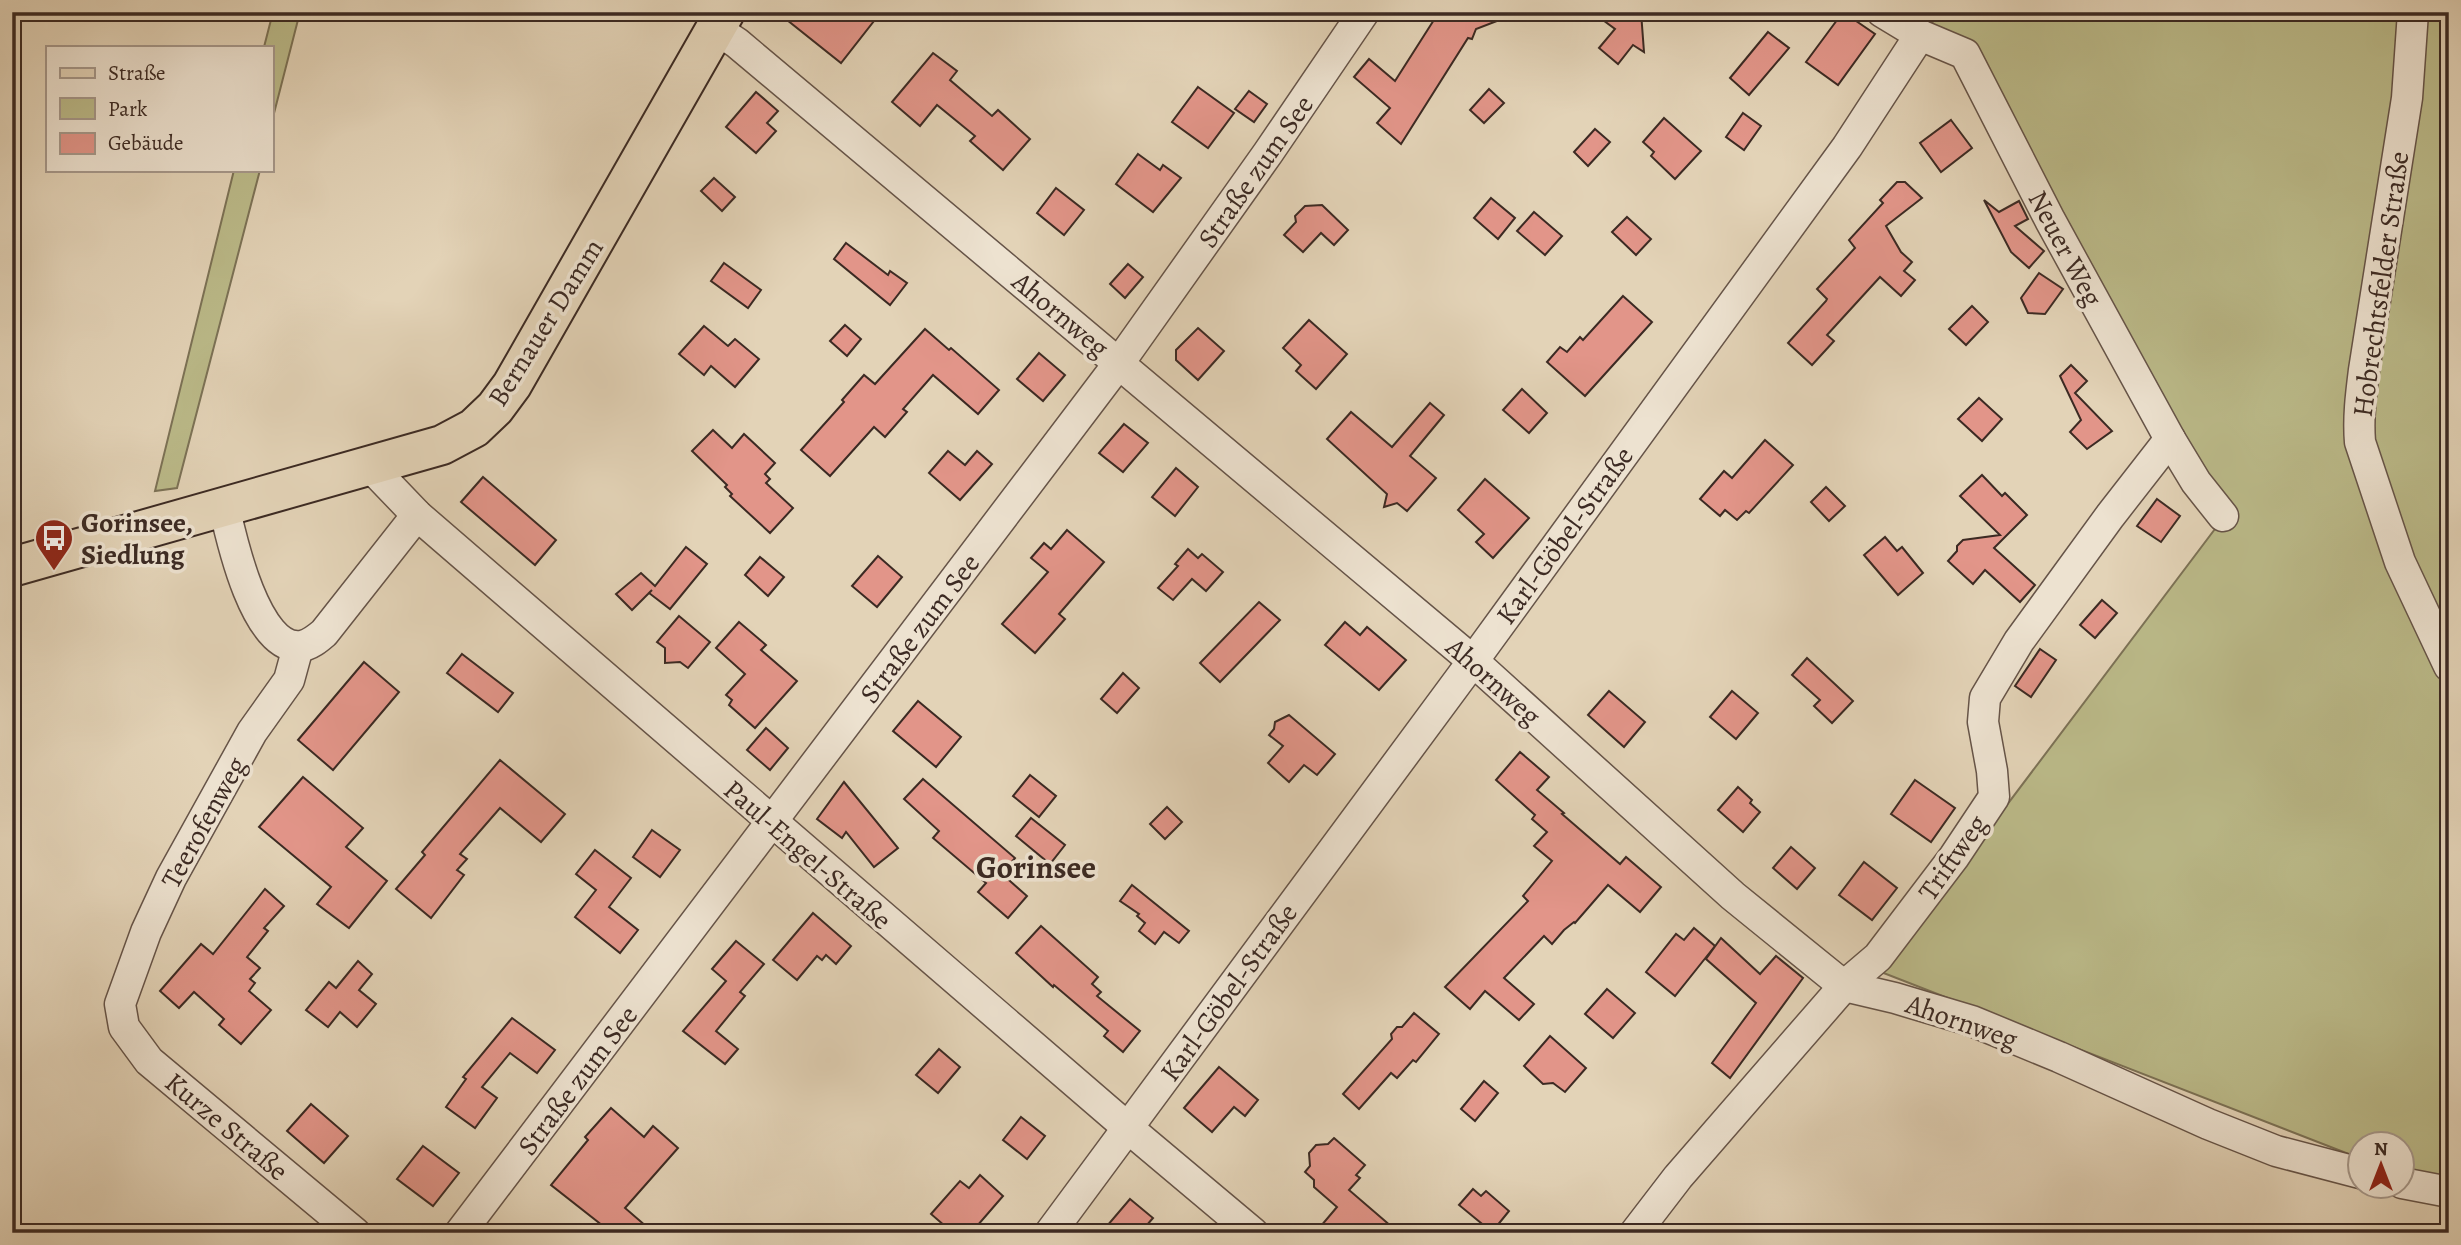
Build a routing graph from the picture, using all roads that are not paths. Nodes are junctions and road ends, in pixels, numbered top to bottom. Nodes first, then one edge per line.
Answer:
1 (1364, 12) edge
2 (1882, 12) edge
3 (2413, 12) edge
4 (721, 20) edge
5 (1920, 35) junction
6 (1119, 363) junction
7 (2170, 439) junction
8 (370, 467) junction
9 (224, 506) junction
10 (417, 515) junction
11 (2223, 516) dead end
12 (12, 567) edge
13 (298, 647) junction
14 (1473, 661) junction
15 (2449, 666) edge
16 (772, 822) junction
17 (1844, 986) junction
18 (120, 1004) joint
19 (1128, 1128) junction
20 (2346, 1169) edge
21 (2416, 1186) edge
22 (2449, 1192) edge
23 (355, 1233) edge
24 (460, 1233) edge
25 (1050, 1233) edge
26 (1253, 1233) edge
27 (1635, 1233) edge

1 - 6 street, Straße zum See
2 - 5 street, Neuer Weg
3 - 15 street, Hobrechtsfelder Straße
4 - 6 street, Ahornweg
4 - 8 main road, Bernauer Damm
5 - 7 street, Neuer Weg
5 - 14 street, Karl-Göbel-Straße
6 - 14 street, Ahornweg
6 - 16 street, Straße zum See
7 - 11 street, Neuer Weg
7 - 17 street, Triftweg
8 - 9 main road, Bernauer Damm
8 - 10 street, Paul-Engel-Straße
9 - 12 main road, Bernauer Damm
9 - 13 street
10 - 13 street
10 - 16 street, Paul-Engel-Straße
13 - 18 street, Teerofenweg
14 - 17 street, Ahornweg
14 - 19 street, Karl-Göbel-Straße
16 - 19 street, Paul-Engel-Straße
16 - 24 street, Straße zum See
17 - 20 street, Ahornweg
17 - 27 street, Triftweg
18 - 23 street, Kurze Straße
19 - 25 street, Karl-Göbel-Straße
19 - 26 street, Paul-Engel-Straße
21 - 22 street

